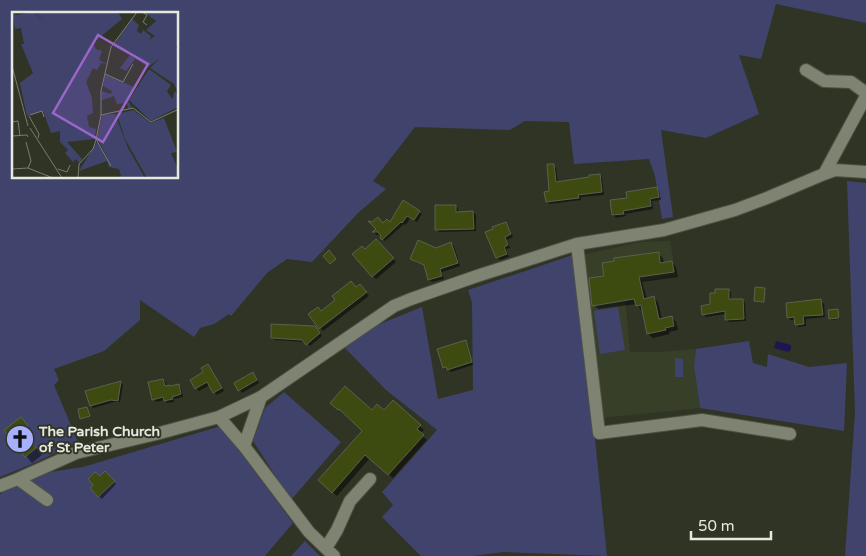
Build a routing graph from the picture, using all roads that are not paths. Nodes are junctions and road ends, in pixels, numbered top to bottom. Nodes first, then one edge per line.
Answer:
1 (806, 70) dead end
2 (866, 94) edge
3 (866, 172) edge
4 (824, 174) junction
5 (577, 244) junction
6 (261, 398) junction
7 (219, 417) junction
8 (790, 434) dead end
9 (244, 446) junction
10 (370, 479) dead end
11 (18, 480) junction
12 (0, 486) edge
13 (47, 500) dead end
14 (330, 552) edge

1 - 2 street
2 - 4 street
3 - 4 street
4 - 5 street
5 - 6 street
5 - 8 street
6 - 7 street
6 - 9 street
7 - 9 street
7 - 11 street
9 - 14 street
10 - 14 street
11 - 12 street
11 - 13 street

